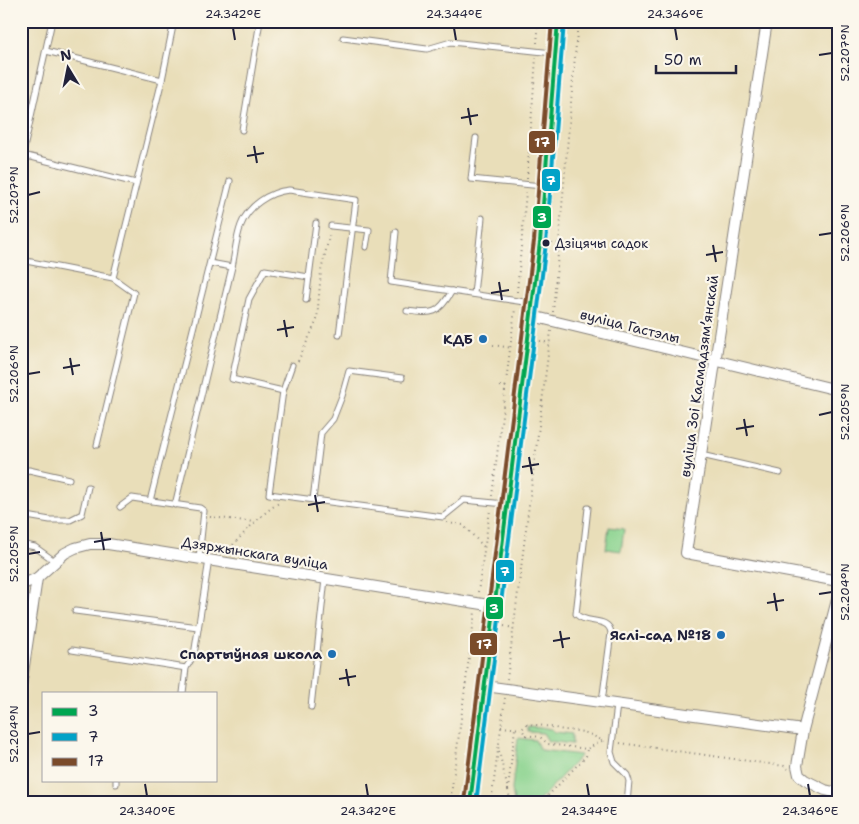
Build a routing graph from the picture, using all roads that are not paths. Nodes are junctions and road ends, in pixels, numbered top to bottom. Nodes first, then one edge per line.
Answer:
1 (52, 21) edge
2 (174, 21) edge
3 (260, 21) edge
4 (558, 21) edge
5 (767, 21) edge
6 (342, 38) dead end
7 (46, 51) junction
8 (556, 54) junction
9 (162, 80) junction
10 (242, 130) dead end
11 (476, 138) dead end
12 (23, 155) junction
13 (21, 162) edge
14 (230, 181) dead end
15 (136, 183) junction
16 (545, 186) junction
17 (482, 218) dead end
18 (316, 223) dead end
19 (331, 226) road end
20 (352, 228) junction
21 (396, 232) dead end
22 (366, 247) dead end
23 (21, 260) edge
24 (210, 263) junction
25 (232, 267) junction
26 (309, 277) junction
27 (113, 278) junction
28 (452, 291) junction
29 (474, 294) junction
30 (306, 300) dead end
31 (533, 310) junction
32 (407, 311) dead end
33 (338, 335) dead end
34 (714, 360) junction
35 (292, 365) road end
36 (402, 378) dead end
37 (838, 390) edge
38 (283, 391) junction
39 (97, 445) dead end
40 (701, 455) junction
41 (21, 472) edge
42 (780, 474) dead end
43 (69, 480) dead end
44 (88, 487) dead end
45 (313, 500) junction
46 (150, 501) junction
47 (508, 504) junction
48 (174, 505) junction
49 (120, 507) dead end
50 (588, 508) dead end
51 (21, 515) edge
52 (21, 544) edge
53 (209, 560) junction
54 (56, 563) junction
55 (37, 578) junction
56 (325, 578) junction
57 (838, 581) edge
58 (21, 585) edge
59 (838, 596) edge
60 (495, 606) junction
61 (75, 612) dead end
62 (198, 627) junction
63 (72, 650) dead end
64 (186, 668) junction
65 (21, 686) edge
66 (485, 686) junction
67 (183, 692) edge
68 (602, 702) junction
69 (616, 704) junction
70 (311, 708) dead end
71 (804, 730) junction
72 (838, 792) edge
73 (470, 803) edge
74 (627, 803) edge

1 - 7 lane
2 - 9 lane
3 - 10 lane
4 - 8 main road
5 - 34 street, вуліца Зоі Касмадзямʼянскай
6 - 8 lane
7 - 9 lane
7 - 12 lane
8 - 16 main road
9 - 15 lane
11 - 16 lane
12 - 13 lane
12 - 15 lane
14 - 24 lane
15 - 27 lane
16 - 31 main road
17 - 29 lane
18 - 26 lane
19 - 20 lane
20 - 22 lane
20 - 25 lane
20 - 33 lane
21 - 28 lane
23 - 27 lane
24 - 25 lane
24 - 46 lane
25 - 48 lane
26 - 30 lane
26 - 38 lane
27 - 39 lane
28 - 29 lane
28 - 32 lane
29 - 31 lane
31 - 34 street, вуліца Гастэлы
31 - 47 main road
34 - 37 street, вуліца Гастэлы
34 - 40 street, вуліца Зоі Касмадзямʼянскай
35 - 38 lane
36 - 45 lane
38 - 45 lane
40 - 42 lane
40 - 57 street, вуліца Зоі Касмадзямʼянскай
41 - 43 lane
44 - 51 lane
45 - 47 lane
46 - 48 lane
46 - 49 lane
47 - 60 main road
48 - 53 lane
50 - 68 lane
52 - 54 lane
53 - 54 street, Дзяржынскага вуліца
53 - 56 street, Дзяржынскага вуліца
53 - 62 lane
54 - 55 street, Дзяржынскага вуліца
55 - 58 street, Дзяржынскага вуліца
55 - 65 street
56 - 60 street, Дзяржынскага вуліца
56 - 70 lane
59 - 71 street
60 - 66 main road
61 - 62 lane
62 - 64 lane
63 - 64 lane
64 - 67 lane
66 - 68 street
66 - 73 main road
68 - 69 street
69 - 71 street
69 - 74 lane
71 - 72 street

